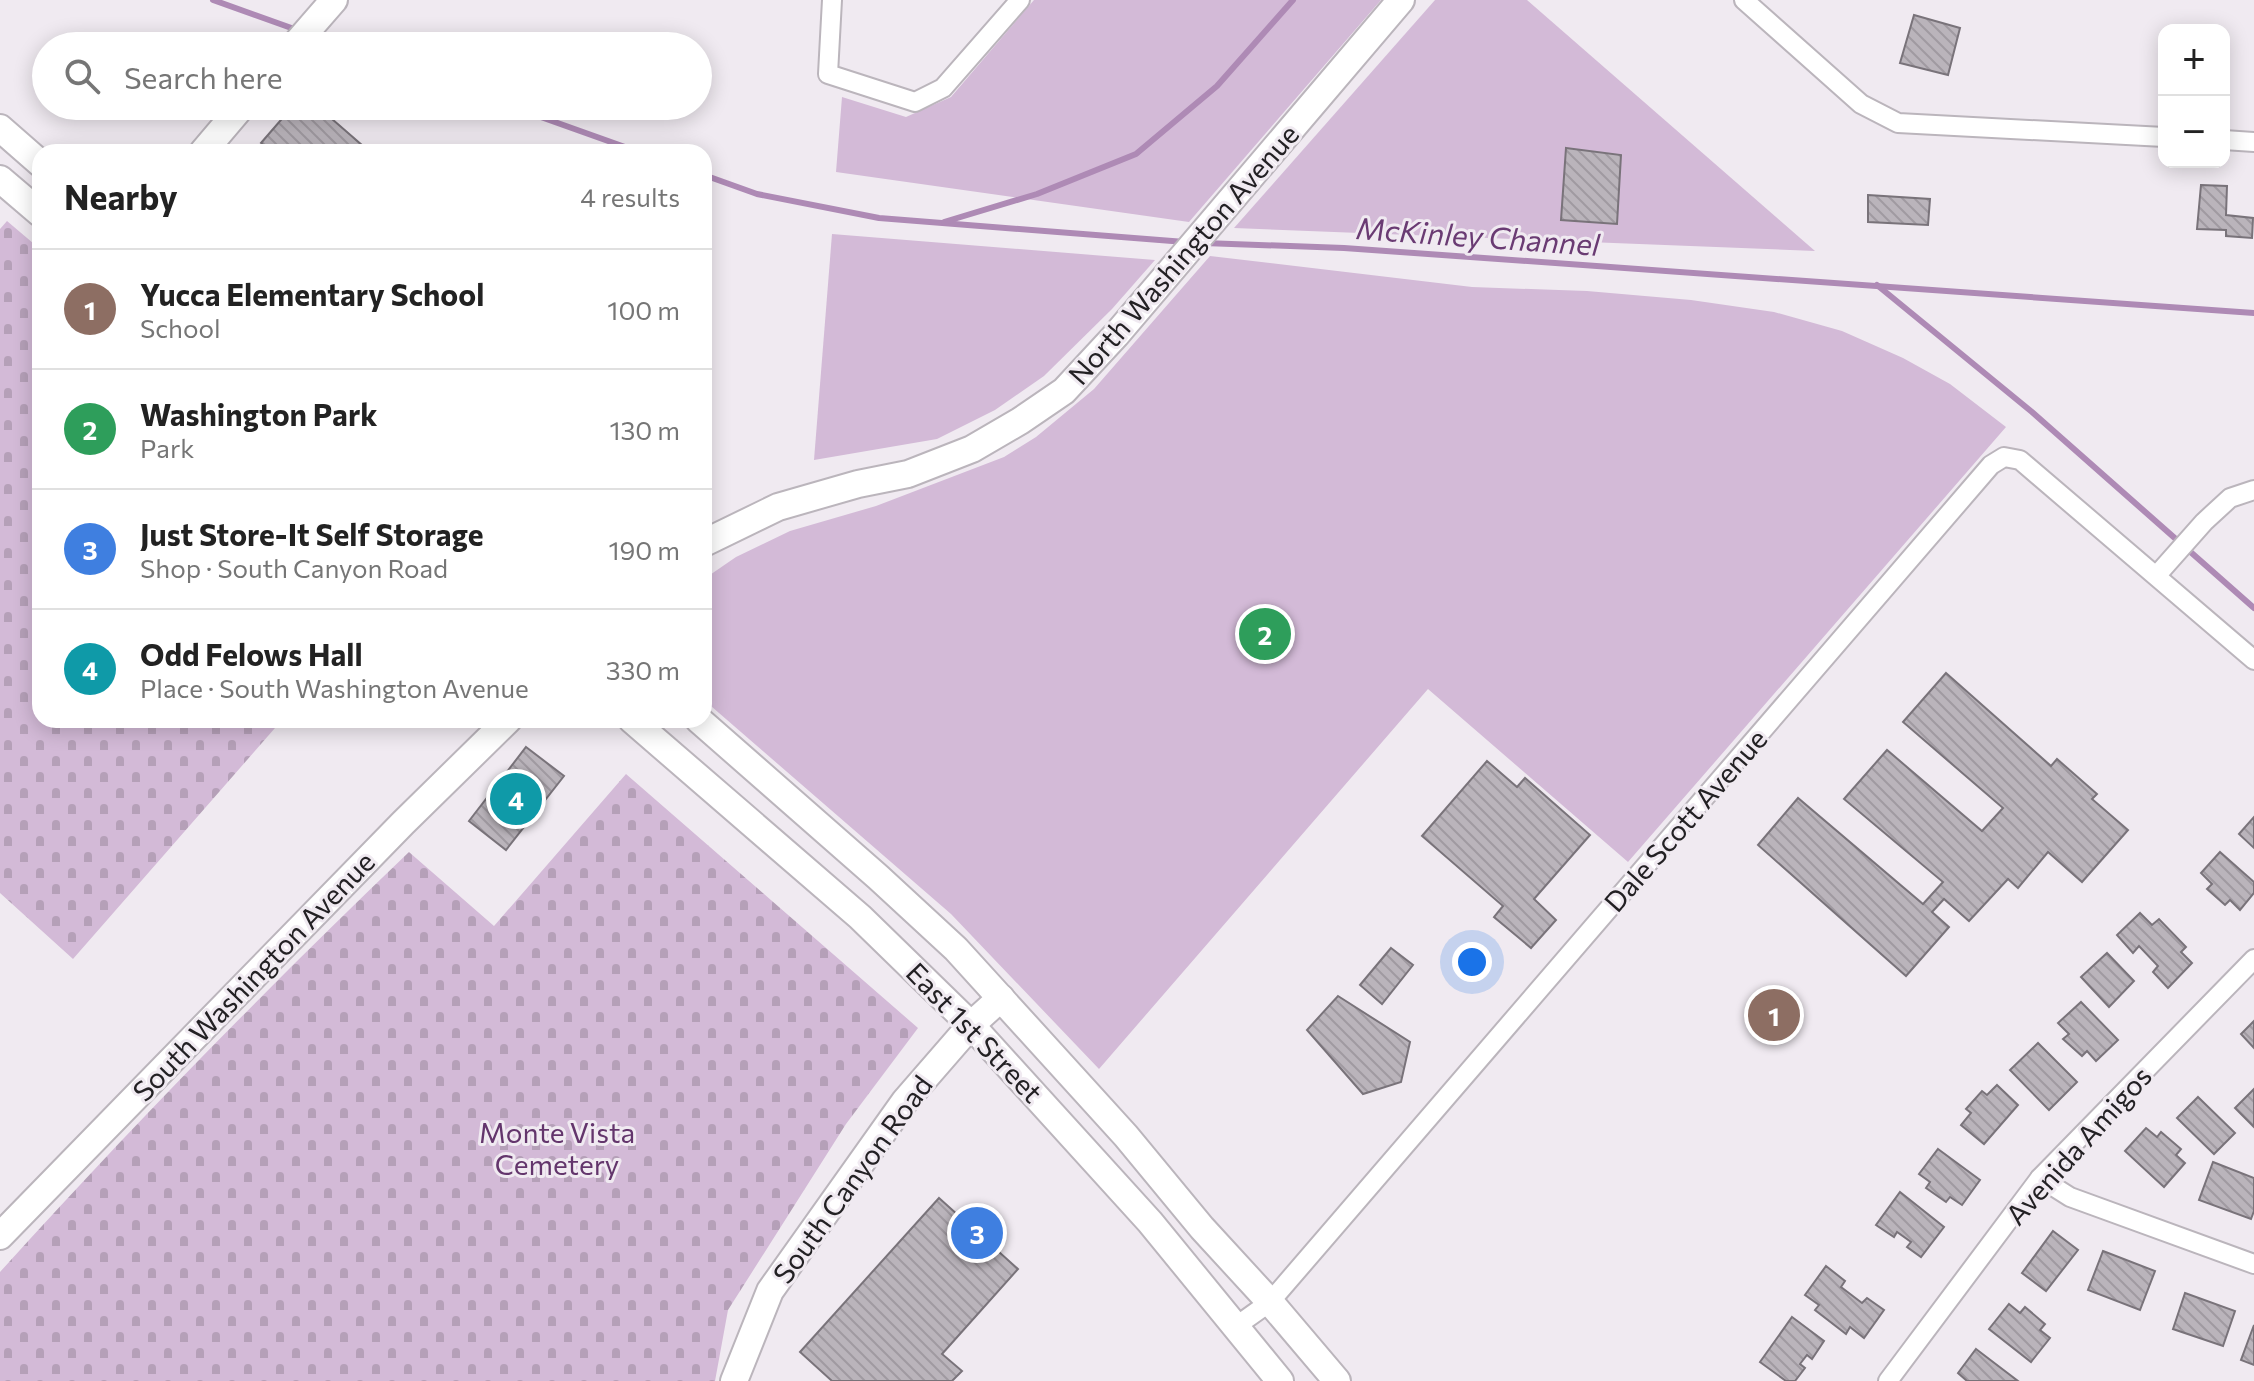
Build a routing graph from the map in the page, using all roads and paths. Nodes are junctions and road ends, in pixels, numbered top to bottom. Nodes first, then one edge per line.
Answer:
1 (832, 0) edge
2 (1401, 0) edge
3 (1744, 0) edge
4 (332, 1) edge
5 (1011, 3) edge
6 (306, 32) edge
7 (230, 120) edge
8 (0, 128) edge
9 (2158, 137) edge
10 (2230, 140) edge
11 (2254, 142) edge
12 (210, 144) edge
13 (32, 156) edge
14 (0, 179) edge
15 (32, 206) edge
16 (2254, 490) edge
17 (712, 539) edge
18 (2157, 575) junction
19 (2254, 660) edge
20 (500, 728) edge
21 (641, 728) edge
22 (708, 728) edge
23 (2254, 959) edge
24 (1001, 998) junction
25 (971, 1025) junction
26 (2040, 1178) junction
27 (0, 1236) edge
28 (2254, 1264) edge
29 (1270, 1302) junction
30 (1235, 1327) junction
31 (734, 1381) edge
32 (1280, 1381) edge
33 (1337, 1381) edge
34 (1888, 1381) edge

1 - 5 street
2 - 17 main road, North Washington Avenue
3 - 9 street
4 - 6 main road
7 - 12 main road
8 - 13 main road
10 - 11 street
14 - 15 main road
16 - 18 street
18 - 19 street, Dale Scott Avenue
18 - 29 street, Dale Scott Avenue
20 - 27 main road, South Washington Avenue
21 - 25 main road, East 1st Street
22 - 24 main road, East 1st Street
23 - 26 street, Avenida Amigos
24 - 25 main road, South Canyon Road
24 - 29 main road, East 1st Street
25 - 30 main road, East 1st Street
25 - 31 main road, South Canyon Road
26 - 28 street
26 - 34 street, Avenida Amigos
29 - 30 street, Dale Scott Avenue
29 - 33 main road, East 1st Street
30 - 32 main road, East 1st Street

